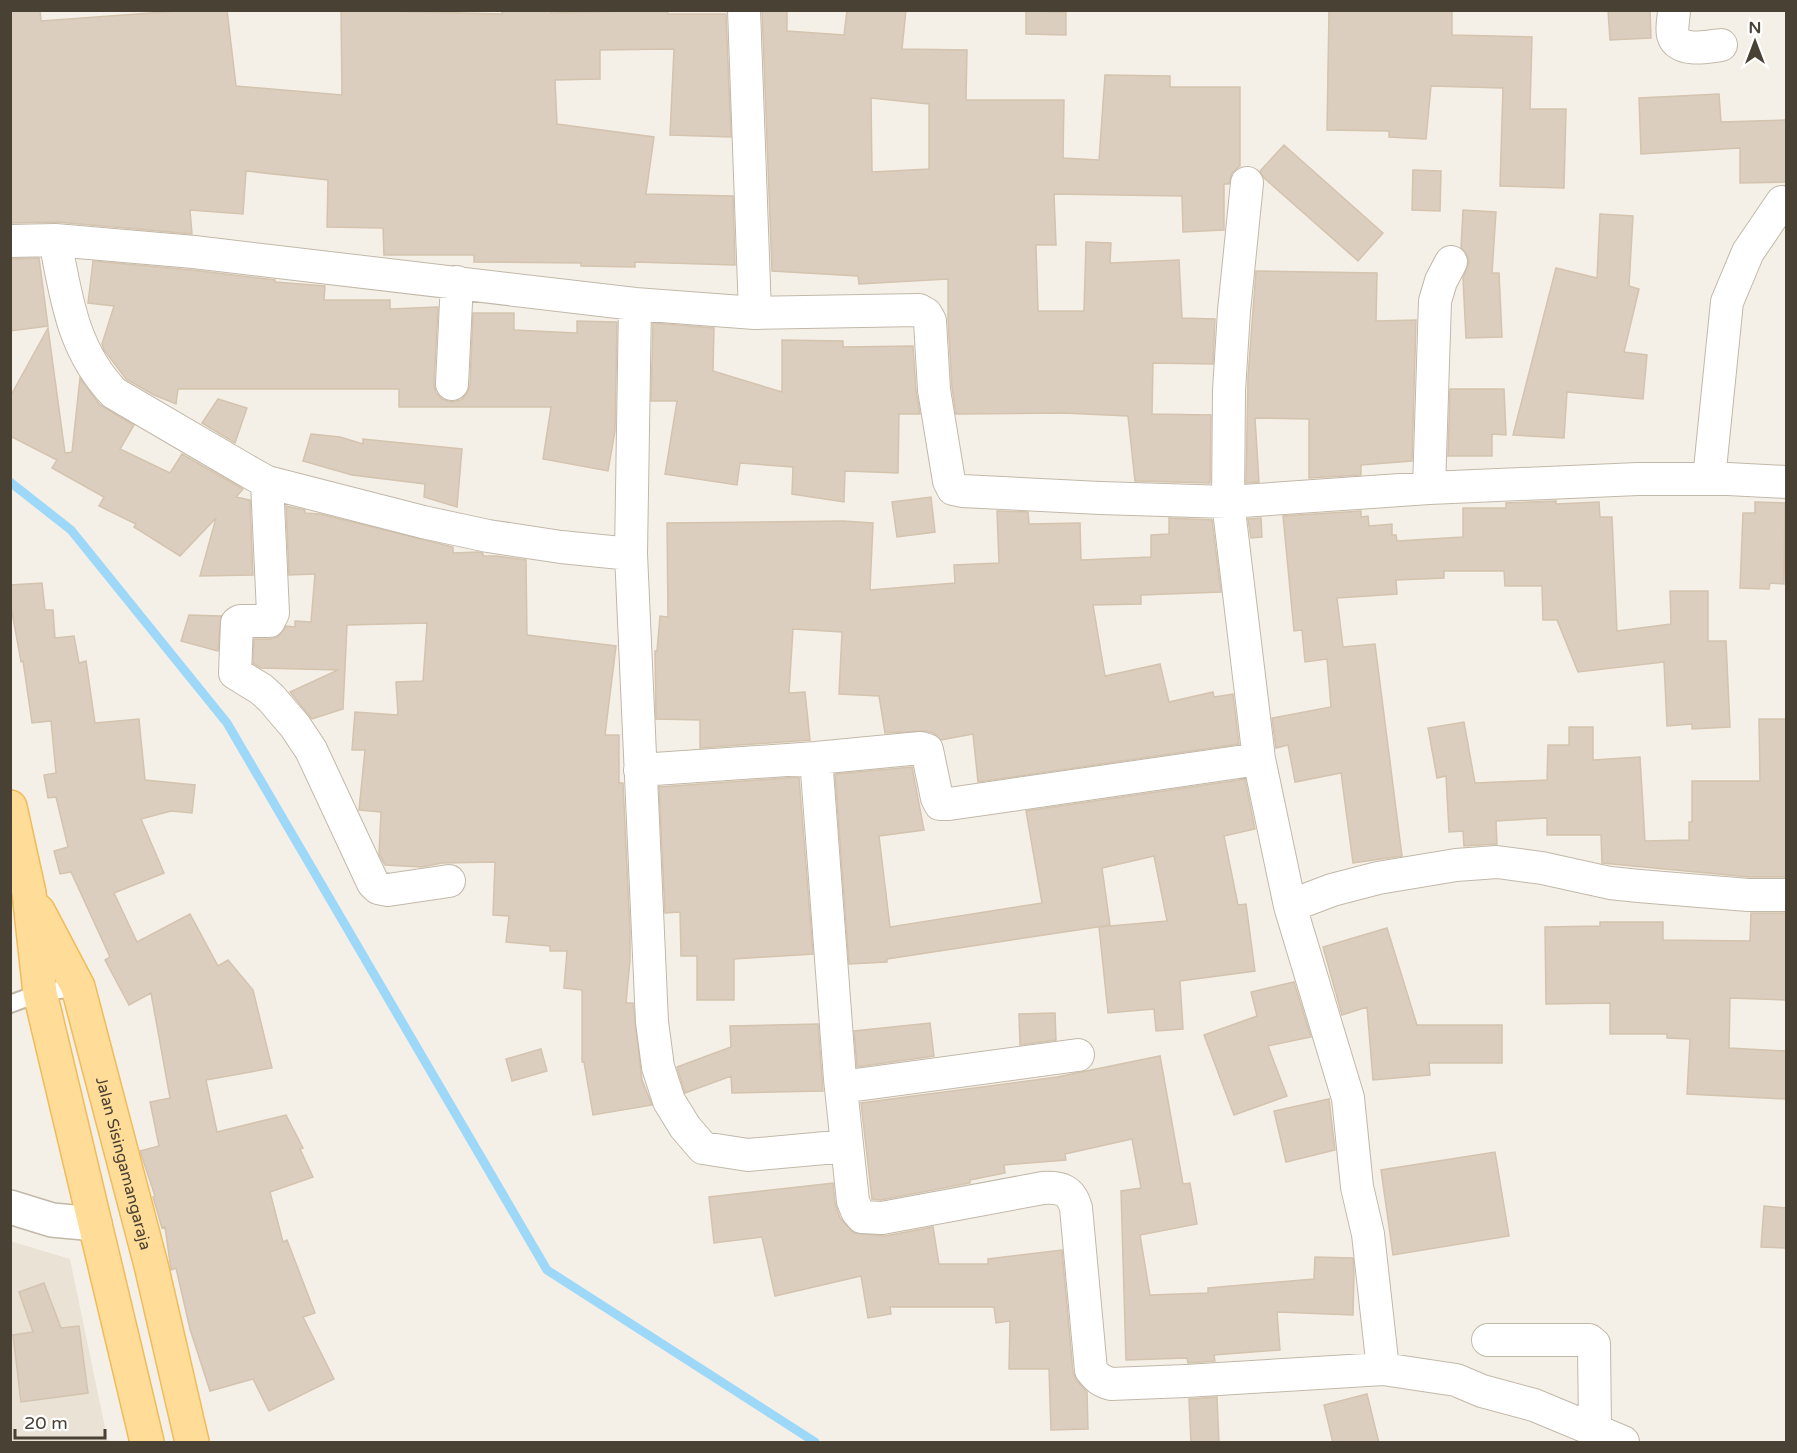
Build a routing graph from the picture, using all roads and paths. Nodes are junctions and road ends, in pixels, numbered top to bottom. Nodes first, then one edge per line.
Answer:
1 (744, 10) edge
2 (1674, 10) edge
3 (1722, 45) dead end
4 (1247, 183) dead end
5 (1782, 202) dead end
6 (55, 240) junction
7 (10, 241) edge
8 (1451, 262) dead end
9 (457, 282) junction
10 (635, 304) junction
11 (755, 313) junction
12 (452, 384) dead end
13 (1708, 479) junction
14 (267, 482) junction
15 (1786, 482) edge
16 (1429, 489) junction
17 (1228, 502) junction
18 (631, 554) junction
19 (816, 758) junction
20 (1259, 759) junction
21 (640, 770) junction
22 (10, 807) edge
23 (449, 881) dead end
24 (29, 893) junction
25 (1786, 895) edge
26 (1290, 906) junction
27 (78, 987) junction
28 (25, 999) edge
29 (1078, 1055) dead end
30 (841, 1087) junction
31 (848, 1146) junction
32 (10, 1207) edge
33 (95, 1224) junction
34 (1488, 1341) dead end
35 (1383, 1369) junction
36 (1595, 1430) junction
37 (147, 1443) edge
38 (192, 1443) edge
39 (1623, 1443) edge

1 - 11 street
2 - 3 street
4 - 17 street
5 - 13 street
6 - 7 street
6 - 9 street
6 - 14 street
8 - 16 street
9 - 10 street
9 - 12 street
10 - 11 street
10 - 18 street
11 - 17 street
13 - 15 street
13 - 16 street
14 - 18 street
14 - 23 street
16 - 17 street
17 - 20 street
18 - 21 street
19 - 20 street
19 - 21 street
19 - 30 street
20 - 26 street
21 - 31 street
22 - 24 main road, Jalan Sisingamangaraja
24 - 27 main road, Jalan Sisingamangaraja
24 - 28 main road, Jalan Sisingamangaraja
25 - 26 street
26 - 35 street
27 - 28 lane
27 - 38 main road, Jalan Sisingamangaraja
28 - 33 main road, Jalan Sisingamangaraja
29 - 30 street
30 - 31 street
31 - 35 street
32 - 33 street
33 - 37 main road, Jalan Sisingamangaraja
34 - 36 street
35 - 36 street
36 - 39 street

